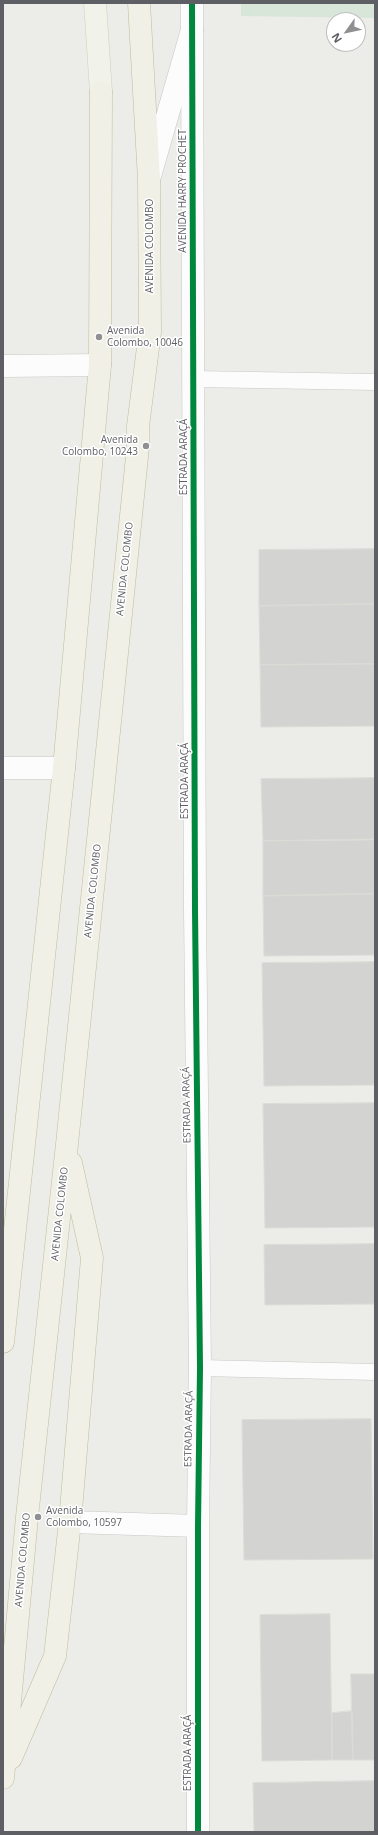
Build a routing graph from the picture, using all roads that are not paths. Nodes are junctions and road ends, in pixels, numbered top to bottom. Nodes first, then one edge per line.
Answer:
1 (95, 3) edge
2 (192, 3) edge
3 (140, 6) edge
4 (192, 30) junction
5 (101, 92) joint
6 (149, 180) junction
7 (3, 366) edge
8 (100, 366) junction
9 (194, 379) junction
10 (375, 382) edge
11 (3, 768) edge
12 (64, 768) junction
13 (67, 1144) junction
14 (15, 1224) junction
15 (3, 1246) edge
16 (3, 1342) edge
17 (200, 1368) junction
18 (375, 1372) edge
19 (70, 1522) junction
20 (198, 1526) junction
21 (3, 1775) edge
22 (3, 1778) edge
23 (198, 1832) edge

1 - 5 main road
2 - 4 street, AVENIDA HARRY PROCHET
3 - 6 highway, AVENIDA COLOMBO
4 - 6 street
4 - 9 street, AVENIDA HARRY PROCHET
5 - 8 highway
6 - 13 highway, AVENIDA COLOMBO
7 - 8 street
8 - 12 highway
9 - 10 lane
9 - 17 street, ESTRADA ARAÇÁ
11 - 12 street
12 - 14 highway
13 - 19 highway
13 - 21 highway, AVENIDA COLOMBO
14 - 15 lane
14 - 16 highway
17 - 18 lane
17 - 20 street, ESTRADA ARAÇÁ
19 - 20 street
19 - 21 highway
20 - 23 street, ESTRADA ARAÇÁ
21 - 22 highway, AVENIDA COLOMBO

